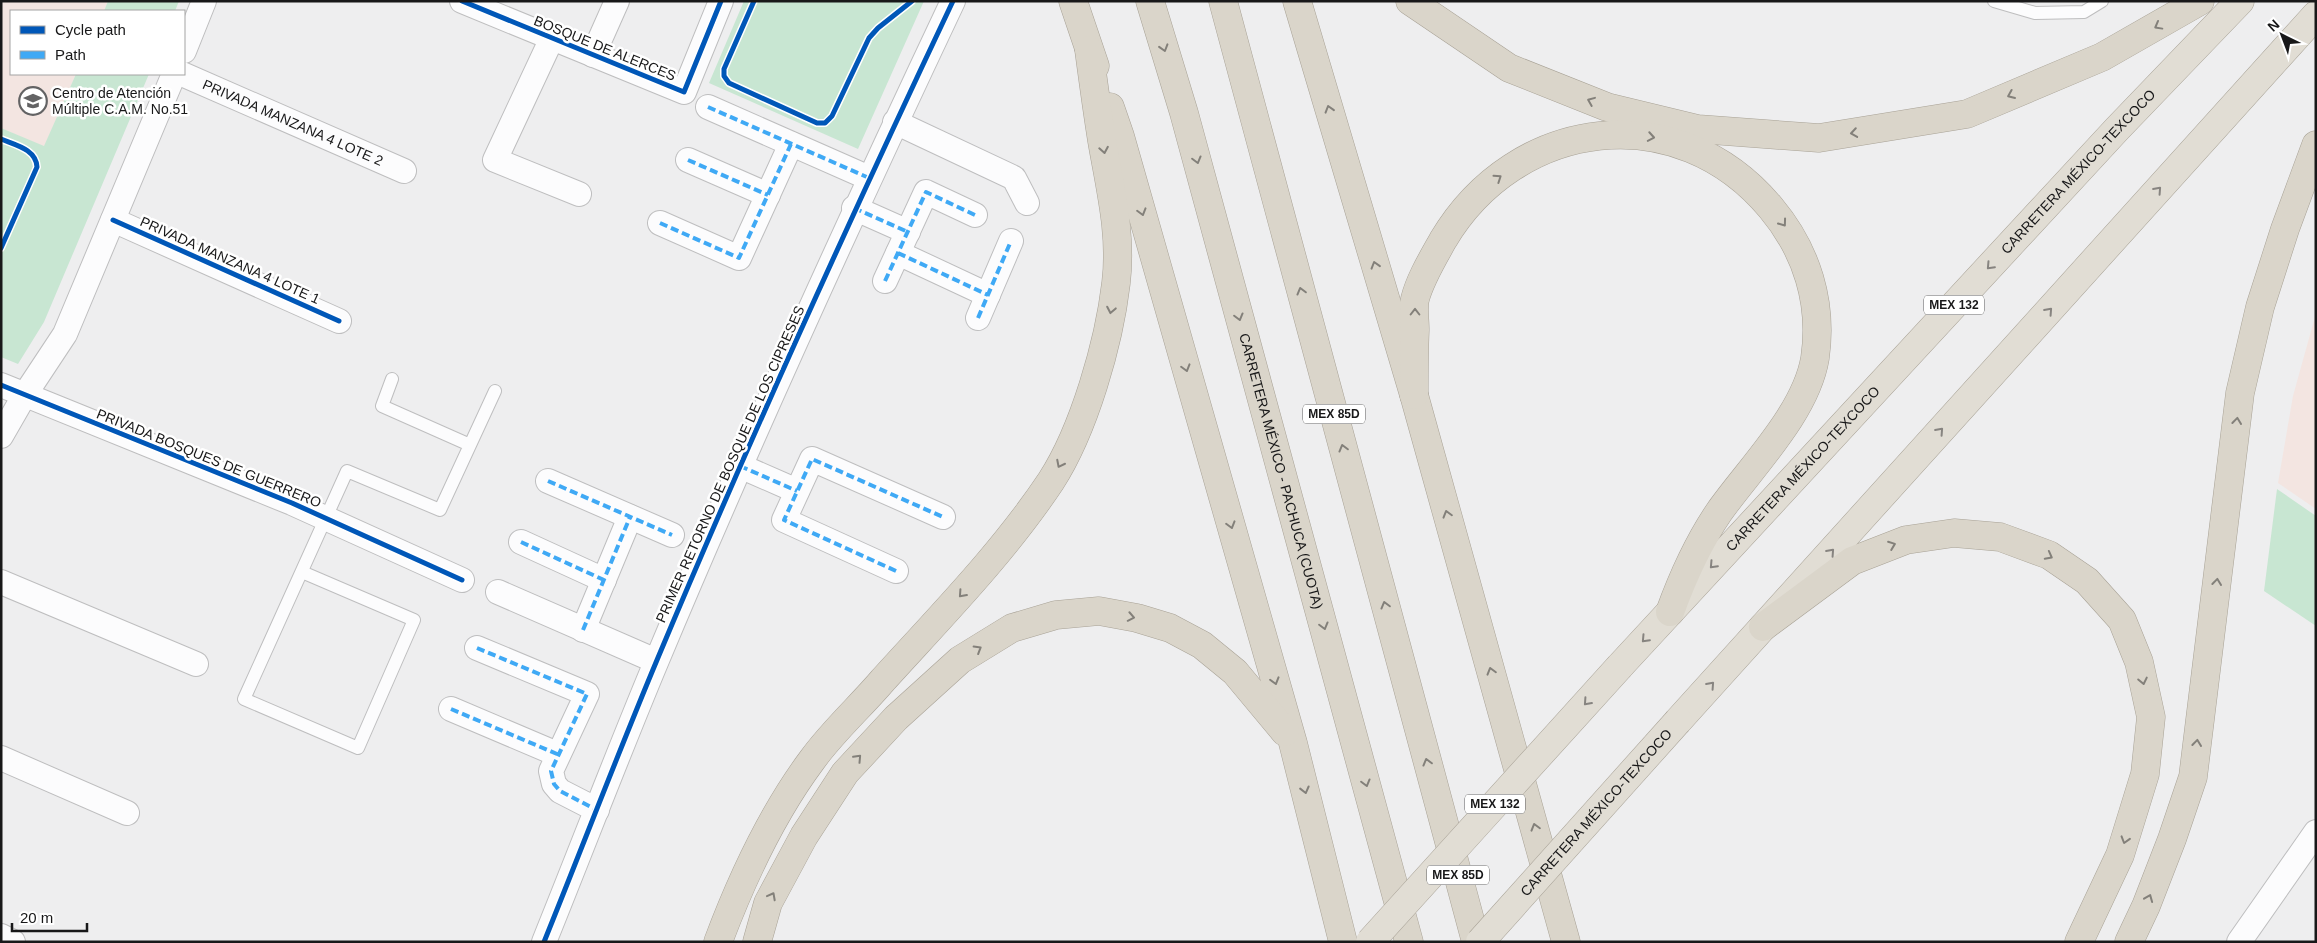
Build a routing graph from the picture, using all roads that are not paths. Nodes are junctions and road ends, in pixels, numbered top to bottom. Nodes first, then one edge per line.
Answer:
1 (204, 1) edge
2 (462, 1) edge
3 (616, 1) edge
4 (721, 1) edge
5 (953, 1) edge
6 (1073, 1) edge
7 (1150, 1) edge
8 (1223, 1) edge
9 (1296, 1) edge
10 (1410, 1) edge
11 (1994, 1) edge
12 (2102, 1) edge
13 (2200, 1) edge
14 (2240, 1) edge
15 (2316, 15) edge
16 (552, 38) junction
17 (185, 48) edge
18 (1089, 50) junction
19 (593, 55) junction
20 (174, 75) edge
21 (184, 75) edge
22 (708, 107) dead end
23 (895, 122) junction
24 (791, 144) junction
25 (2316, 146) edge
26 (688, 160) dead end
27 (404, 171) dead end
28 (869, 178) junction
29 (580, 194) dead end
30 (768, 195) junction
31 (1027, 203) dead end
32 (854, 208) junction
33 (975, 215) dead end
34 (113, 220) junction
35 (660, 223) dead end
36 (1011, 241) dead end
37 (903, 242) junction
38 (885, 282) dead end
39 (988, 295) junction
40 (978, 318) dead end
41 (339, 321) dead end
42 (392, 380) dead end
43 (1, 386) edge
44 (495, 391) dead end
45 (1414, 395) junction
46 (24, 396) junction
47 (1, 436) edge
48 (470, 445) junction
49 (740, 466) junction
50 (548, 481) dead end
51 (797, 491) junction
52 (630, 517) junction
53 (943, 517) dead end
54 (326, 518) junction
55 (672, 535) dead end
56 (521, 542) dead end
57 (896, 571) dead end
58 (302, 572) junction
59 (462, 580) dead end
60 (604, 580) junction
61 (1, 582) edge
62 (498, 592) dead end
63 (1670, 612) junction
64 (1764, 627) junction
65 (583, 630) junction
66 (477, 648) dead end
67 (656, 661) junction
68 (196, 664) dead end
69 (451, 709) dead end
70 (1293, 742) junction
71 (558, 754) junction
72 (1, 758) edge
73 (597, 810) junction
74 (127, 813) dead end
75 (2316, 832) edge
76 (1, 936) edge
77 (13, 942) edge
78 (544, 942) edge
79 (718, 942) edge
80 (756, 942) edge
81 (1343, 942) edge
82 (1370, 942) edge
83 (1409, 942) edge
84 (1476, 942) edge
85 (1480, 942) edge
86 (1566, 942) edge
87 (2079, 942) edge
88 (2128, 942) edge
89 (2239, 942) edge

1 - 17 street
2 - 16 street, BOSQUE DE ALERCES
3 - 19 street
4 - 19 street, BOSQUE DE ALERCES
5 - 23 street, PRIMER RETORNO DE BOSQUE DE LOS CIPRESES
6 - 18 highway
7 -> 83 highway, CARRETERA MÉXICO - PACHUCA (CUOTA)
84 -> 8 highway, MEX 85D
45 -> 9 highway
13 -> 10 highway
11 - 12 lane
14 -> 63 highway, CARRETERA MÉXICO-TEXCOCO / MEX 132
64 -> 15 highway, CARRETERA MÉXICO-TEXCOCO
16 - 19 street, BOSQUE DE ALERCES
16 - 29 street
18 -> 70 highway
18 -> 79 highway
20 - 34 street
21 - 27 street, PRIVADA MANZANA 4 LOTE 2
22 - 24 street
23 - 28 street, PRIMER RETORNO DE BOSQUE DE LOS CIPRESES
23 - 31 street
24 - 28 street
24 - 30 street
88 -> 25 highway
26 - 30 street
28 - 32 street, PRIMER RETORNO DE BOSQUE DE LOS CIPRESES
30 - 35 street
32 - 37 street
32 - 49 street, PRIMER RETORNO DE BOSQUE DE LOS CIPRESES
33 - 37 street
34 - 41 street, PRIVADA MANZANA 4 LOTE 1
34 - 46 street
36 - 39 street
37 - 38 street
37 - 39 street
39 - 40 street
42 - 48 lane
43 - 46 street, PRIVADA BOSQUES DE GUERRERO
44 - 48 lane
45 -> 63 highway
86 -> 45 highway
46 - 47 street
46 - 54 street, PRIVADA BOSQUES DE GUERRERO
48 - 54 lane
49 - 51 street
49 - 67 street, PRIMER RETORNO DE BOSQUE DE LOS CIPRESES
50 - 52 street
51 - 53 street
51 - 57 street
52 - 55 street
52 - 60 street
54 - 58 lane
54 - 59 street, PRIVADA BOSQUES DE GUERRERO
56 - 60 street
58 - 58 lane
60 - 65 street
61 - 68 street
62 - 65 street
63 -> 82 highway, CARRETERA MÉXICO-TEXCOCO / MEX 132, bridge
85 -> 64 highway, CARRETERA MÉXICO-TEXCOCO, bridge
64 -> 87 highway
65 - 67 street
66 - 71 street
67 - 73 street, PRIMER RETORNO DE BOSQUE DE LOS CIPRESES
69 - 71 street
80 -> 70 highway
70 -> 81 highway
71 - 73 street
72 - 74 street
73 - 78 street, PRIMER RETORNO DE BOSQUE DE LOS CIPRESES
75 - 89 street
76 - 77 street

